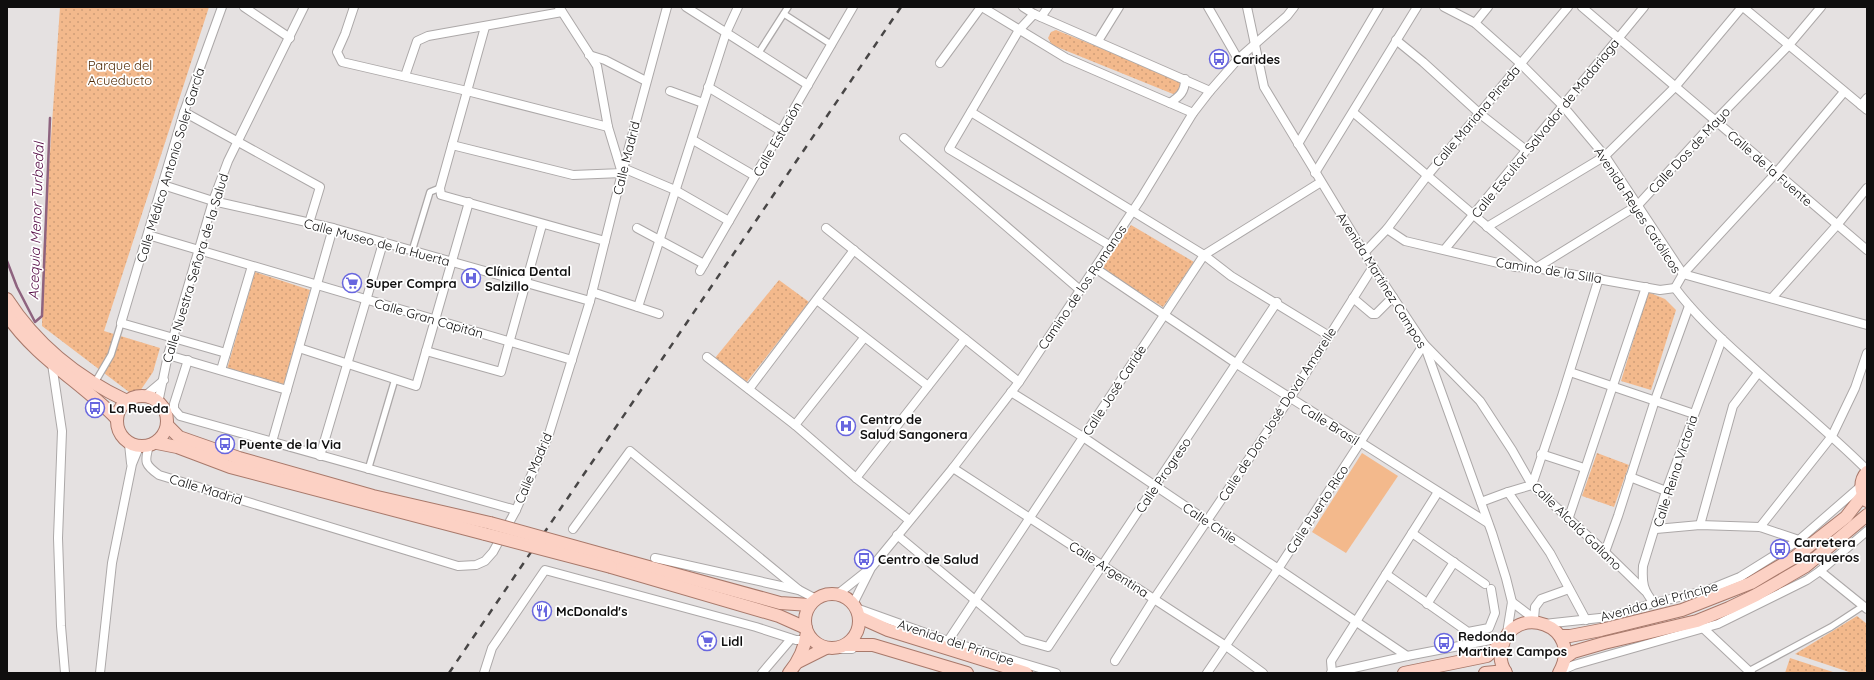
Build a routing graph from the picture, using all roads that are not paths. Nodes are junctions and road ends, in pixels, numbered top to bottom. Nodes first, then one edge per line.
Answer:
1 (222, 7) edge
2 (244, 7) edge
3 (304, 7) edge
4 (354, 7) edge
5 (667, 7) edge
6 (686, 7) edge
7 (738, 7) edge
8 (788, 7) edge
9 (853, 7) edge
10 (982, 7) edge
11 (1023, 7) edge
12 (1048, 7) edge
13 (1119, 7) edge
14 (1208, 7) edge
15 (1247, 7) edge
16 (1294, 7) edge
17 (1379, 7) edge
18 (1418, 7) edge
19 (1444, 7) edge
20 (1488, 7) edge
21 (1568, 7) edge
22 (1582, 7) edge
23 (1644, 7) edge
24 (1742, 7) edge
25 (1821, 7) edge
26 (560, 10) edge
27 (784, 14) junction
28 (1038, 16) junction
29 (1475, 23) junction
30 (485, 27) junction
31 (1019, 30) junction
32 (726, 33) junction
33 (290, 38) junction
34 (1618, 39) junction
35 (1396, 40) junction
36 (1098, 41) junction
37 (832, 45) junction
38 (1254, 45) junction
39 (1789, 45) junction
40 (758, 54) junction
41 (589, 55) junction
42 (1238, 59) junction
43 (940, 63) dead end
44 (1520, 64) junction
45 (405, 76) junction
46 (1185, 79) junction
47 (646, 80) junction
48 (808, 85) junction
49 (708, 87) junction
50 (1675, 87) junction
51 (467, 91) junction
52 (670, 91) dead end
53 (1210, 91) junction
54 (1844, 92) junction
55 (1867, 98) edge
56 (703, 103) junction
57 (1170, 103) junction
58 (1563, 106) junction
59 (1865, 107) edge
60 (184, 112) junction
61 (971, 112) junction
62 (1193, 113) junction
63 (1354, 113) junction
64 (1479, 113) junction
65 (1715, 121) junction
66 (608, 127) junction
67 (781, 131) junction
68 (904, 138) dead end
69 (692, 140) junction
70 (237, 142) junction
71 (1298, 144) junction
72 (452, 145) junction
73 (1526, 150) junction
74 (1605, 156) junction
75 (623, 171) junction
76 (1315, 173) junction
77 (1776, 173) junction
78 (755, 176) junction
79 (1427, 176) junction
80 (1321, 182) junction
81 (163, 185) junction
82 (1867, 188) edge
83 (675, 190) junction
84 (441, 191) junction
85 (213, 201) junction
86 (469, 202) junction
87 (1638, 205) junction
88 (1132, 211) junction
89 (1474, 215) junction
90 (729, 221) junction
91 (309, 223) junction
92 (542, 225) junction
93 (1837, 225) junction
94 (1487, 227) junction
95 (333, 228) junction
96 (637, 228) dead end
97 (826, 228) dead end
98 (1387, 228) junction
99 (148, 235) junction
100 (659, 241) junction
101 (383, 242) junction
102 (605, 242) junction
103 (1110, 245) junction
104 (199, 250) junction
105 (854, 250) junction
106 (1445, 250) junction
107 (1867, 250) edge
108 (412, 251) junction
109 (1365, 252) junction
110 (1204, 255) junction
111 (451, 262) junction
112 (252, 266) junction
113 (1373, 267) junction
114 (1095, 268) junction
115 (1536, 268) junction
116 (1683, 274) junction
117 (1599, 278) junction
118 (526, 283) junction
119 (316, 285) junction
120 (1646, 287) junction
121 (1675, 288) junction
122 (1080, 290) junction
123 (592, 292) junction
124 (1353, 298) junction
125 (1393, 298) junction
126 (1772, 298) junction
127 (7, 299) edge
128 (367, 300) junction
129 (817, 300) junction
130 (590, 302) junction
131 (1277, 302) junction
132 (1689, 306) junction
133 (638, 307) junction
134 (659, 314) dead end
135 (7, 315) edge
136 (1163, 315) junction
137 (435, 320) junction
138 (121, 323) junction
139 (1867, 325) edge
140 (1329, 336) junction
141 (173, 338) junction
142 (864, 338) junction
143 (965, 339) junction
144 (1722, 339) junction
145 (509, 342) junction
146 (1424, 344) junction
147 (298, 348) junction
148 (426, 351) junction
149 (226, 353) junction
150 (1867, 353) edge
151 (168, 355) junction
152 (706, 357) dead end
153 (188, 360) junction
154 (572, 360) junction
155 (52, 364) junction
156 (1237, 364) junction
157 (348, 365) junction
158 (221, 370) junction
159 (1570, 372) junction
160 (1758, 373) junction
161 (395, 379) junction
162 (164, 380) junction
163 (1019, 382) junction
164 (94, 384) junction
165 (928, 386) junction
166 (1612, 386) junction
167 (749, 389) junction
168 (287, 390) junction
169 (1011, 392) junction
170 (145, 396) junction
171 (1290, 398) junction
172 (1655, 400) junction
173 (127, 401) junction
174 (158, 402) junction
175 (1694, 414) junction
176 (116, 418) junction
177 (167, 425) junction
178 (795, 425) junction
179 (1832, 436) junction
180 (1084, 437) junction
181 (272, 442) junction
182 (1361, 442) junction
183 (143, 445) junction
184 (1541, 454) junction
185 (320, 456) junction
186 (953, 468) junction
187 (1584, 468) junction
188 (368, 470) junction
189 (1867, 471) edge
190 (1630, 477) junction
191 (856, 478) junction
192 (1532, 485) junction
193 (1156, 486) junction
194 (1666, 491) junction
195 (1438, 492) junction
196 (1508, 492) junction
197 (1864, 494) edge
198 (1481, 502) junction
199 (516, 510) junction
200 (1867, 515) edge
201 (1029, 518) junction
202 (909, 520) junction
203 (1568, 520) junction
204 (1207, 521) junction
205 (1488, 523) junction
206 (1700, 525) junction
207 (1760, 527) junction
208 (488, 529) junction
209 (573, 529) dead end
210 (1656, 529) junction
211 (1867, 531) edge
212 (1412, 533) junction
213 (897, 535) junction
214 (1799, 540) junction
215 (1605, 552) junction
216 (655, 558) dead end
217 (1454, 562) junction
218 (614, 563) junction
219 (1102, 565) junction
220 (871, 568) junction
221 (1278, 569) junction
222 (1820, 571) junction
223 (1386, 574) junction
224 (1569, 589) junction
225 (799, 590) junction
226 (1645, 591) junction
227 (838, 594) junction
228 (1154, 599) junction
229 (975, 600) junction
230 (813, 602) junction
231 (1512, 602) junction
232 (1428, 604) junction
233 (1654, 604) junction
234 (1865, 607) edge
235 (856, 610) junction
236 (1586, 620) junction
237 (1356, 621) junction
238 (1539, 622) junction
239 (1703, 628) junction
240 (806, 633) junction
241 (1560, 636) junction
242 (1505, 638) junction
243 (791, 639) junction
244 (948, 641) junction
245 (1226, 646) junction
246 (836, 647) junction
247 (1407, 656) junction
248 (1566, 657) junction
249 (1115, 661) dead end
250 (798, 662) junction
251 (1506, 672) edge
252 (1560, 672) edge
253 (1750, 672) edge
254 (65, 673) edge
255 (100, 673) edge
256 (484, 673) edge
257 (762, 673) edge
258 (789, 673) edge
259 (946, 673) edge
260 (967, 673) edge
261 (1026, 673) edge
262 (1056, 673) edge
263 (1207, 673) edge
264 (1262, 673) edge
265 (1332, 673) edge
266 (1404, 673) edge
267 (1485, 673) edge

1 - 60 street, Calle Médico Antonio Soler García
2 - 33 street
3 - 33 street, Calle Nuestra Señora de la Salud
4 - 45 street
5 - 47 street, Calle Madrid
6 - 32 street
7 - 32 street
8 - 27 street
9 - 37 street, Calle Estación
10 - 31 street
10 - 43 street
11 - 28 street
12 - 28 street
13 - 36 street
14 - 42 street
15 - 38 street, Avenida Martínez Campos
16 - 38 street, Camino de los Romanos
17 - 71 street
18 - 35 street
19 - 29 street, Avenida Reyes Católicos
20 - 29 street
21 - 44 street, Calle Mariana Pineda
22 - 34 street, Calle de la Fuente
23 - 34 street, Calle Escultor Salvador de Madariaga
24 - 39 street
24 - 50 street
25 - 39 street, Calle Dos de Mayo
26 - 30 street
26 - 41 street
27 - 37 street
27 - 40 street
28 - 31 street
28 - 36 street
29 - 44 street, Avenida Reyes Católicos
30 - 45 street
30 - 51 street
31 - 57 street
31 - 61 street
32 - 40 street
32 - 49 street
33 - 70 street, Calle Nuestra Señora de la Salud
34 - 50 street, Calle de la Fuente
34 - 58 street, Calle Escultor Salvador de Madariaga
35 - 63 street
35 - 64 street
36 - 46 street
37 - 48 street, Calle Estación
38 - 42 street, Camino de los Romanos
38 - 71 street, Avenida Martínez Campos
39 - 54 street
39 - 65 street, Calle Dos de Mayo
40 - 48 street
41 - 47 street
41 - 66 street
42 - 53 street, Camino de los Romanos
44 - 58 street, Avenida Reyes Católicos
44 - 64 street, Calle Mariana Pineda
45 - 51 street
46 - 53 street
46 - 57 street
47 - 75 street, Calle Madrid
48 - 67 street, Calle Estación
49 - 56 street
49 - 67 street
50 - 65 street, Calle de la Fuente
50 - 74 street
51 - 66 street
51 - 72 street
52 - 56 street
53 - 62 street, Camino de los Romanos
54 - 59 street
54 - 77 street
55 - 59 street
56 - 69 street
57 - 62 street
58 - 73 street, Calle Escultor Salvador de Madariaga
58 - 74 street, Avenida Reyes Católicos
60 - 70 street
60 - 81 street, Calle Médico Antonio Soler García
61 - 88 street
61 - 103 street
62 - 88 street, Camino de los Romanos
63 - 76 street
63 - 79 street
64 - 73 street
64 - 79 street, Calle Mariana Pineda
65 - 77 street, Calle de la Fuente
65 - 87 street, Calle Dos de Mayo
66 - 75 street
67 - 78 street, Calle Estación
68 - 122 street
69 - 78 street
69 - 83 street
70 - 85 street, Calle Nuestra Señora de la Salud
70 - 91 street
71 - 76 street, Avenida Martínez Campos
72 - 75 street
72 - 84 street
73 - 89 street, Calle Escultor Salvador de Madariaga
74 - 87 street, Avenida Reyes Católicos
74 - 94 street
75 - 83 street
75 - 102 street, Calle Madrid
76 - 80 street, Avenida Martínez Campos
77 - 93 street, Calle de la Fuente
77 - 116 street
78 - 90 street, Calle Estación
79 - 89 street
79 - 98 street, Calle Mariana Pineda
80 - 109 street, Avenida Martínez Campos
80 - 110 street, Calle José Caride
81 - 85 street, Calle Museo de la Huerta
81 - 99 street, Calle Médico Antonio Soler García
82 - 93 street
83 - 90 street
83 - 100 street
84 - 86 street
84 - 108 street
85 - 91 street, Calle Museo de la Huerta
85 - 104 street, Calle Nuestra Señora de la Salud
86 - 92 street
86 - 111 street
87 - 115 street, Calle Dos de Mayo
87 - 116 street, Avenida Reyes Católicos
88 - 103 street, Camino de los Romanos
88 - 110 street
89 - 94 street
89 - 106 street, Calle Escultor Salvador de Madariaga
90 - 100 street, Calle Estación
91 - 95 street, Calle Museo de la Huerta
92 - 102 street
92 - 118 street
93 - 107 street, Calle de la Fuente
93 - 126 street
94 - 115 street
95 - 101 street, Calle Museo de la Huerta
95 - 119 street
96 - 100 street
97 - 105 street
98 - 106 street, Camino de la Silla
98 - 109 street
99 - 104 street, Calle Gran Capitán
99 - 138 street, Calle Médico Antonio Soler García
100 - 133 street
101 - 108 street, Calle Museo de la Huerta
101 - 128 street
102 - 123 street, Calle Madrid
103 - 114 street, Camino de los Romanos
104 - 112 street, Calle Gran Capitán
104 - 141 street, Calle Nuestra Señora de la Salud
105 - 129 street
105 - 143 street
106 - 115 street, Camino de la Silla
108 - 111 street, Calle Museo de la Huerta
109 - 113 street, Avenida Martínez Campos
110 - 131 street
110 - 136 street, Calle José Caride
111 - 118 street, Calle Museo de la Huerta
111 - 137 street
112 - 119 street, Calle Gran Capitán
112 - 149 street
113 - 124 street, Calle de Don José Doval Amarelle
113 - 125 street, Avenida Martínez Campos
114 - 122 street, Camino de los Romanos
114 - 136 street, Calle Brasil
115 - 117 street, Camino de la Silla
116 - 121 street, Avenida Reyes Católicos
116 - 126 street
117 - 120 street, Camino de la Silla
117 - 159 street
118 - 130 street, Calle Museo de la Huerta
118 - 145 street
119 - 128 street, Calle Gran Capitán
119 - 147 street
120 - 121 street, Camino de la Silla
120 - 166 street
121 - 132 street, Avenida Reyes Católicos
122 - 163 street, Camino de los Romanos
123 - 130 street, Calle Madrid
123 - 133 street
124 - 125 street
124 - 140 street, Calle de Don José Doval Amarelle
125 - 146 street, Avenida Martínez Campos
126 - 139 street
127 - 164 main road
128 - 137 street, Calle Gran Capitán
128 - 157 street
129 - 142 street
129 - 167 street
130 - 154 street, Calle Madrid
131 - 140 street
131 - 156 street, Calle Progreso
132 - 144 street, Avenida Reyes Católicos
132 - 172 street
133 - 134 street
135 - 155 main road
136 - 156 street, Calle Brasil
136 - 180 street, Calle José Caride
137 - 145 street, Calle Gran Capitán
137 - 148 street
138 - 141 street
138 - 164 street
140 - 171 street, Calle de Don José Doval Amarelle
141 - 149 street
141 - 151 street, Calle Nuestra Señora de la Salud
142 - 165 street
142 - 178 street
143 - 163 street
143 - 165 street
144 - 160 street, Avenida Reyes Católicos
144 - 175 street, Calle Reina Victoria
145 - 148 street
145 - 154 street, Calle Gran Capitán
146 - 182 street, Calle Puerto Rico
146 - 192 street, Calle Alcalá Galiano
146 - 198 street, Avenida Martínez Campos
147 - 157 street
147 - 168 street
148 - 161 street
149 - 158 street
150 - 179 street
151 - 153 street
151 - 162 street, Calle Nuestra Señora de la Salud
152 - 167 street
153 - 158 street
153 - 181 street
154 - 199 street, Calle Madrid
155 - 176 main road
155 - 254 street
156 - 171 street, Calle Brasil
156 - 193 street, Calle Progreso
157 - 161 street
157 - 185 street
158 - 168 street
159 - 166 street
159 - 184 street
160 - 179 street, Avenida Reyes Católicos
160 - 206 street
161 - 188 street
162 - 170 street
162 - 174 street, Calle Nuestra Señora de la Salud
163 - 169 street, Camino de los Romanos
164 - 173 main road
165 - 191 street
166 - 172 street
166 - 187 street
167 - 178 street
168 - 181 street
169 - 180 street, Calle Chile
169 - 186 street, Camino de los Romanos
170 - 173 main road
170 - 174 main road
171 - 182 street, Calle Brasil
171 - 204 street, Calle de Don José Doval Amarelle
172 - 175 street
172 - 190 street
173 - 176 main road
174 - 177 main road
175 - 194 street, Calle Reina Victoria
176 - 183 main road
177 - 183 main road
177 - 208 main road
178 - 191 street
179 - 189 street, Avenida Reyes Católicos
179 - 207 street
180 - 193 street, Calle Chile
180 - 201 street, Calle José Caride
181 - 185 street
182 - 195 street, Calle Brasil
182 - 221 street, Calle Puerto Rico
183 - 199 street, Calle Madrid
183 - 208 main road
183 - 255 street
184 - 187 street
184 - 192 street
185 - 188 street
186 - 201 street, Calle Argentina
186 - 202 street, Camino de los Romanos
187 - 203 street
188 - 199 street
189 - 197 main road
190 - 194 street
190 - 215 street
191 - 202 street
192 - 196 street
192 - 203 street, Calle Alcalá Galiano
193 - 204 street, Calle Chile
193 - 219 street, Calle Progreso
194 - 210 street, Calle Reina Victoria
195 - 205 street, Calle Brasil
195 - 212 street
196 - 198 street
196 - 224 street
197 - 214 street, Avenida del Príncipe
197 - 241 main road, Avenida del Príncipe
198 - 205 street, Avenida Martínez Campos
200 - 248 main road, Avenida del Príncipe
201 - 219 street, Calle Argentina
201 - 229 street, Calle José Caride
202 - 213 street, Camino de los Romanos
203 - 215 street, Calle Alcalá Galiano
204 - 221 street, Calle Chile
204 - 228 street, Calle de Don José Doval Amarelle
205 - 231 street, Avenida Martínez Campos
206 - 207 street
206 - 210 street
207 - 214 street
208 - 218 main road, bridge
209 - 225 street
210 - 226 street, Calle Reina Victoria
211 - 222 street
212 - 217 street
212 - 223 street
213 - 220 street, Camino de los Romanos
213 - 229 street
214 - 233 street, Avenida del Príncipe
215 - 226 street, Calle Alcalá Galiano
216 - 225 street
217 - 232 street
217 - 232 street
218 - 230 main road
218 - 240 main road
219 - 228 street, Calle Argentina
219 - 229 street, Calle Progreso
220 - 227 street, Camino de los Romanos
220 - 235 street, Camino de los Romanos
221 - 237 street, Calle Chile
221 - 245 street, Calle Puerto Rico
222 - 234 street
222 - 239 street
223 - 232 street
223 - 237 street
224 - 236 street
224 - 238 street
225 - 230 street
226 - 233 street, Calle Reina Victoria
227 - 230 main road
227 - 235 main road
228 - 245 street, Calle Argentina
228 - 249 street, Calle de Don José Doval Amarelle
229 - 244 street, Calle José Caride
230 - 240 main road
231 - 238 street
231 - 242 street, Avenida Martínez Campos
233 - 236 street, Avenida del Príncipe
234 - 253 street
235 - 244 street, Avenida del Príncipe
235 - 246 main road
235 - 261 main road, Avenida del Príncipe
236 - 238 street, Avenida del Príncipe
237 - 247 street, Calle Chile
237 - 265 street
238 - 241 main road
238 - 242 main road
239 - 252 street
239 - 253 street
240 - 243 street
240 - 246 main road
240 - 250 main road
241 - 248 main road
242 - 247 street
242 - 251 main road
242 - 266 main road
243 - 256 street
243 - 257 street
244 - 262 street, Avenida del Príncipe
245 - 263 street, Calle Puerto Rico
245 - 264 street, Calle Argentina
246 - 250 main road
246 - 259 street
246 - 260 main road, Avenida del Príncipe
247 - 265 street
248 - 252 main road
250 - 258 main road
251 - 267 main road

